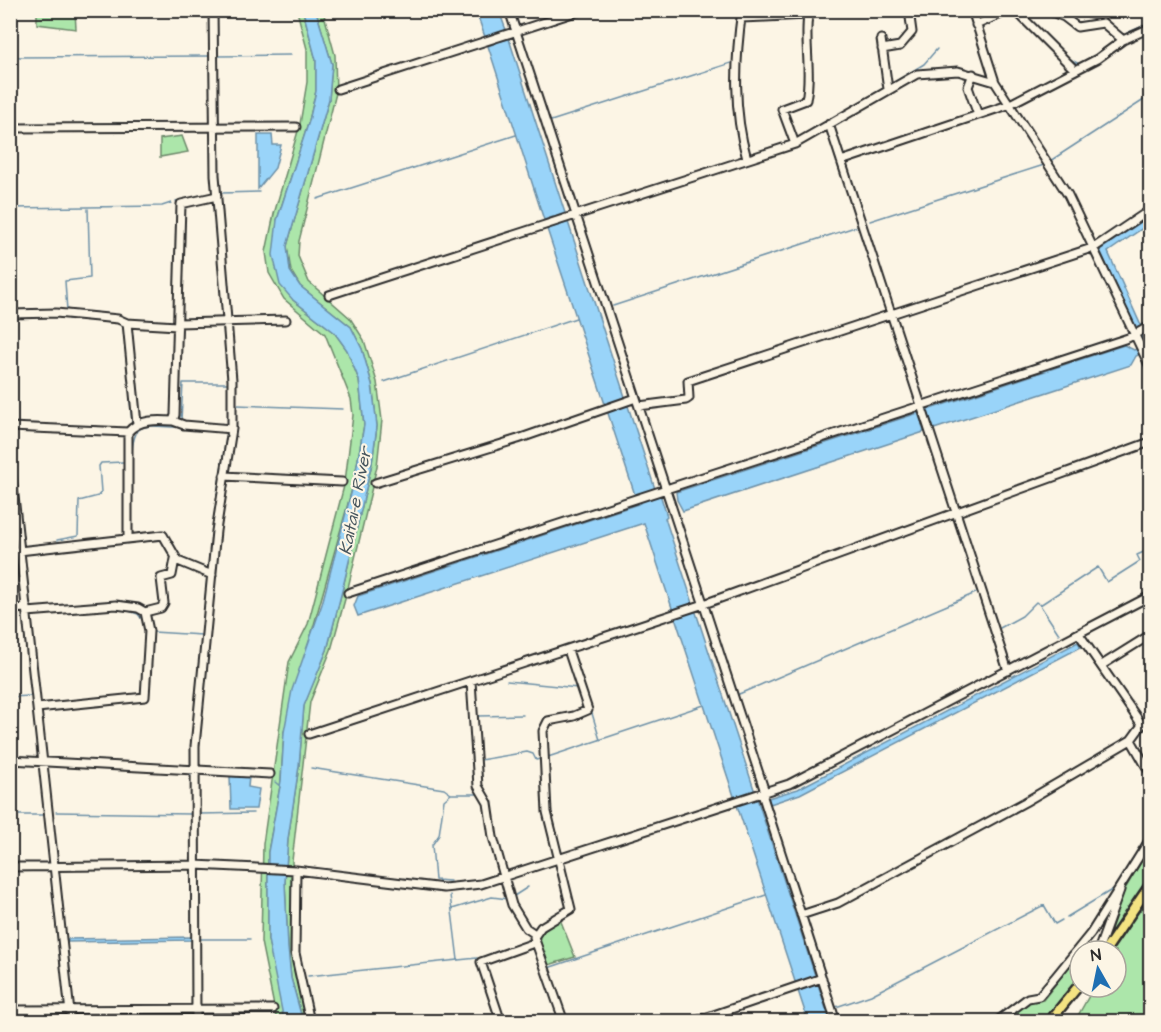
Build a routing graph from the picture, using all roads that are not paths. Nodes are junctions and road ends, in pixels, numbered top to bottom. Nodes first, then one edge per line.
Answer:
1 (213, 10) edge
2 (509, 10) edge
3 (582, 10) edge
4 (822, 10) edge
5 (909, 10) edge
6 (972, 10) edge
7 (1010, 10) edge
8 (1015, 10) edge
9 (1047, 10) edge
10 (741, 14) edge
11 (808, 15) junction
12 (976, 25) junction
13 (1150, 28) edge
14 (516, 33) junction
15 (880, 39) dead end
16 (1123, 40) junction
17 (882, 49) junction
18 (1075, 70) junction
19 (973, 74) junction
20 (995, 82) junction
21 (338, 89) dead end
22 (888, 89) junction
23 (1008, 105) junction
24 (978, 115) junction
25 (829, 124) junction
26 (214, 126) junction
27 (296, 127) dead end
28 (10, 128) edge
29 (795, 144) junction
30 (747, 159) junction
31 (841, 161) junction
32 (217, 196) junction
33 (1150, 210) edge
34 (576, 214) junction
35 (1095, 247) junction
36 (329, 296) dead end
37 (10, 314) edge
38 (891, 314) junction
39 (286, 320) dead end
40 (227, 321) junction
41 (127, 323) junction
42 (178, 324) junction
43 (1148, 328) edge
44 (1135, 334) junction
45 (1150, 367) edge
46 (638, 402) junction
47 (922, 406) junction
48 (173, 422) junction
49 (137, 424) junction
50 (10, 427) edge
51 (231, 429) junction
52 (128, 432) junction
53 (1150, 442) edge
54 (10, 459) edge
55 (12, 477) edge
56 (224, 477) junction
57 (342, 482) dead end
58 (375, 483) dead end
59 (666, 489) junction
60 (956, 513) junction
61 (128, 538) junction
62 (21, 550) junction
63 (10, 552) edge
64 (175, 559) junction
65 (212, 575) junction
66 (348, 593) dead end
67 (1150, 596) edge
68 (704, 604) junction
69 (10, 609) edge
70 (27, 610) junction
71 (145, 612) junction
72 (1079, 634) junction
73 (1150, 635) edge
74 (568, 650) junction
75 (1102, 665) junction
76 (1008, 671) junction
77 (471, 681) junction
78 (37, 708) junction
79 (1150, 719) edge
80 (1142, 725) junction
81 (309, 734) dead end
82 (1131, 740) junction
83 (10, 760) edge
84 (42, 761) junction
85 (194, 768) junction
86 (1150, 773) edge
87 (270, 774) dead end
88 (765, 792) junction
89 (1150, 839) edge
90 (559, 859) junction
91 (195, 865) junction
92 (54, 866) junction
93 (10, 867) edge
94 (294, 870) junction
95 (506, 876) junction
96 (1150, 885) edge
97 (1120, 888) junction
98 (801, 915) junction
99 (534, 934) junction
100 (1102, 939) edge
101 (1113, 939) edge
102 (534, 943) junction
103 (820, 979) junction
104 (1068, 999) edge
105 (196, 1008) junction
106 (71, 1009) junction
107 (273, 1009) dead end
108 (10, 1010) edge
109 (998, 1021) edge
110 (71, 1022) edge
111 (196, 1022) edge
112 (310, 1022) edge
113 (501, 1022) edge
114 (564, 1022) edge
115 (693, 1022) edge
116 (836, 1022) edge
117 (1049, 1022) edge

1 - 26 street
2 - 14 street
3 - 14 street
4 - 11 street
5 - 17 street
6 - 12 street
7 - 12 street
8 - 18 street
9 - 16 street
10 - 11 street
10 - 30 street
11 - 29 street
12 - 20 street
13 - 16 street
14 - 21 street
14 - 34 street
15 - 17 street
16 - 18 street
17 - 22 street
18 - 23 street
19 - 20 street
19 - 22 street
19 - 24 street
20 - 23 street
22 - 25 street
23 - 24 street
23 - 35 street
24 - 31 street
25 - 29 street
25 - 31 street
26 - 27 street
26 - 28 street
26 - 32 street
29 - 30 street
30 - 34 street
31 - 38 street
32 - 40 street
32 - 42 street
33 - 35 street
34 - 36 street
34 - 46 street
35 - 38 street
35 - 44 street
37 - 41 street
38 - 46 street
38 - 47 street
39 - 40 street
40 - 42 street
40 - 51 street
41 - 42 street
41 - 49 street
42 - 48 street
43 - 44 street
44 - 45 street
44 - 47 street
46 - 58 street
46 - 59 street
47 - 59 street
47 - 60 street
48 - 49 street
48 - 51 street
49 - 52 street
50 - 52 street
51 - 56 street
52 - 61 street
53 - 60 street
54 - 55 street
55 - 62 street
56 - 57 street
56 - 65 street
59 - 66 street
59 - 68 street
60 - 68 street
60 - 76 street
61 - 62 street
61 - 64 street
62 - 63 street
62 - 70 street
64 - 65 street
64 - 71 street
65 - 85 street
67 - 72 street
68 - 74 street
68 - 88 street
69 - 70 street
70 - 71 street
70 - 78 street
71 - 78 street
72 - 75 street
72 - 76 street
73 - 75 street
74 - 77 street
74 - 90 street
75 - 80 street
76 - 88 street
77 - 81 street
77 - 95 street
78 - 84 street
79 - 80 street
80 - 82 street
82 - 86 street
82 - 98 street
83 - 84 street
84 - 85 street
84 - 92 street
85 - 87 street
85 - 91 street
88 - 90 street
88 - 98 street
89 - 97 street
90 - 95 street
90 - 99 street
91 - 92 street
91 - 94 street
91 - 105 street
92 - 93 street
92 - 106 street
94 - 95 street
94 - 112 street
95 - 99 street
96 - 101 main road
97 - 100 street
97 - 109 street
98 - 103 street
99 - 102 street
102 - 113 street
102 - 114 street
103 - 115 street
103 - 116 street
104 - 117 main road
105 - 106 street
105 - 107 street
105 - 111 street
106 - 108 street
106 - 110 street

